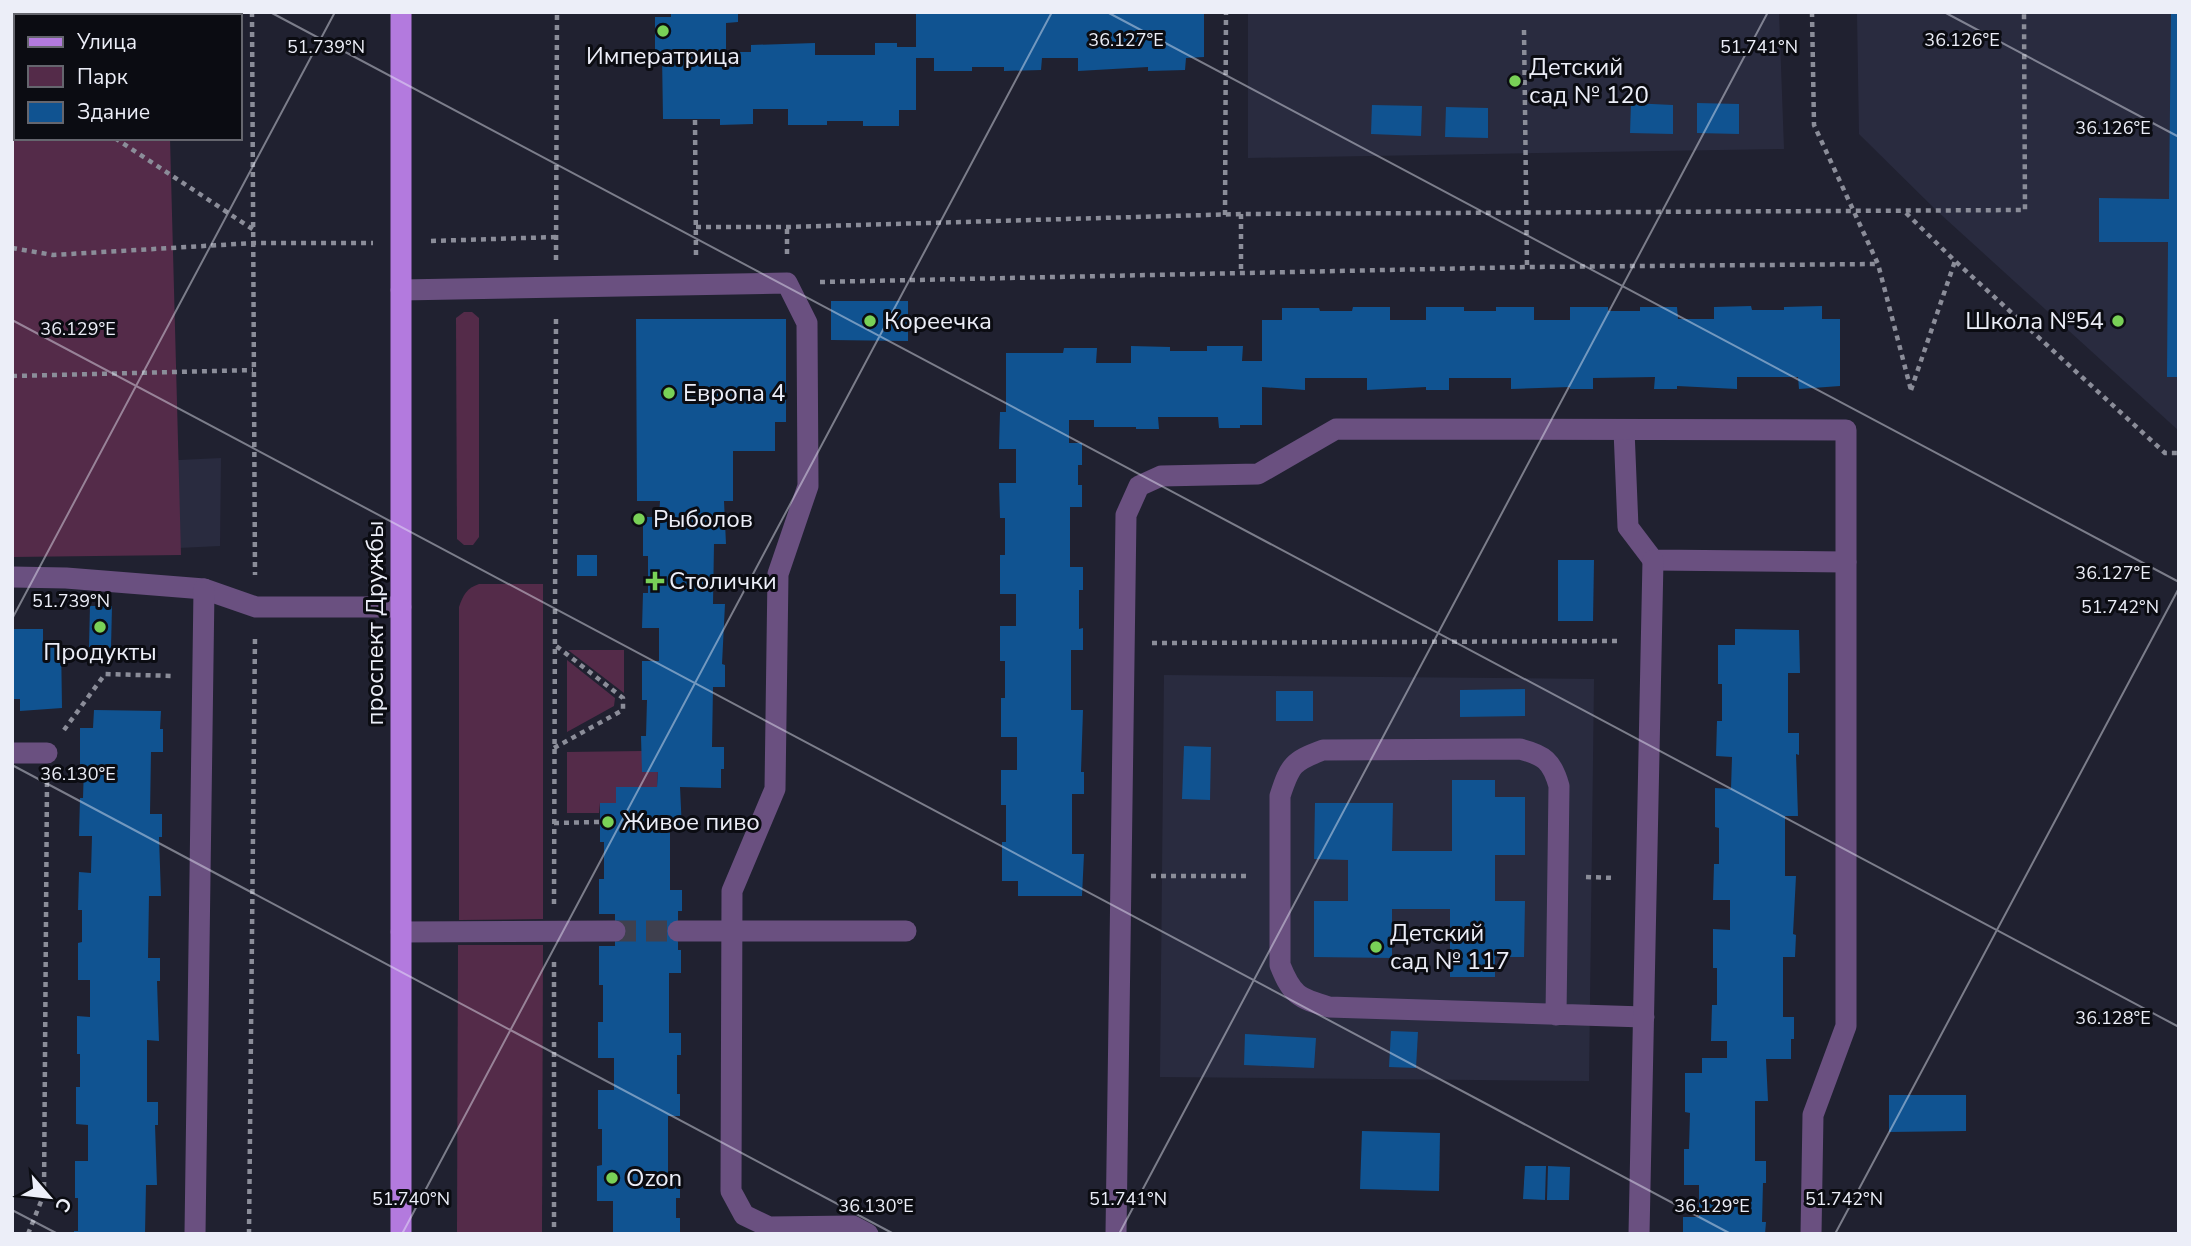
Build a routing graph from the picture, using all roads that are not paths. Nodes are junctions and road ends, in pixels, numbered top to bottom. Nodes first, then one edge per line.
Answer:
1 (401, 12) edge
2 (401, 289) junction
3 (1624, 430) junction
4 (1653, 560) junction
5 (1846, 562) junction
6 (12, 577) edge
7 (204, 589) junction
8 (401, 607) junction
9 (12, 753) edge
10 (47, 753) road end
11 (615, 931) tunnel mouth
12 (678, 931) tunnel mouth
13 (730, 931) junction
14 (906, 931) dead end
15 (401, 932) junction
16 (1556, 1015) junction
17 (1644, 1017) junction
18 (195, 1234) edge
19 (401, 1234) edge
20 (868, 1234) edge
21 (1116, 1234) edge
22 (1639, 1234) edge
23 (1811, 1234) edge

1 - 2 main road, проспект Дружбы
2 - 8 main road, проспект Дружбы
2 - 13 lane
3 - 4 lane
3 - 5 lane
3 - 21 lane
4 - 5 lane
4 - 17 lane
5 - 23 lane
6 - 7 lane
7 - 8 lane
7 - 18 lane
8 - 15 main road, проспект Дружбы
9 - 10 lane
11 - 15 lane
12 - 13 lane
13 - 14 lane
13 - 20 lane
15 - 19 main road, проспект Дружбы
16 - 16 lane
16 - 17 lane
17 - 22 lane

